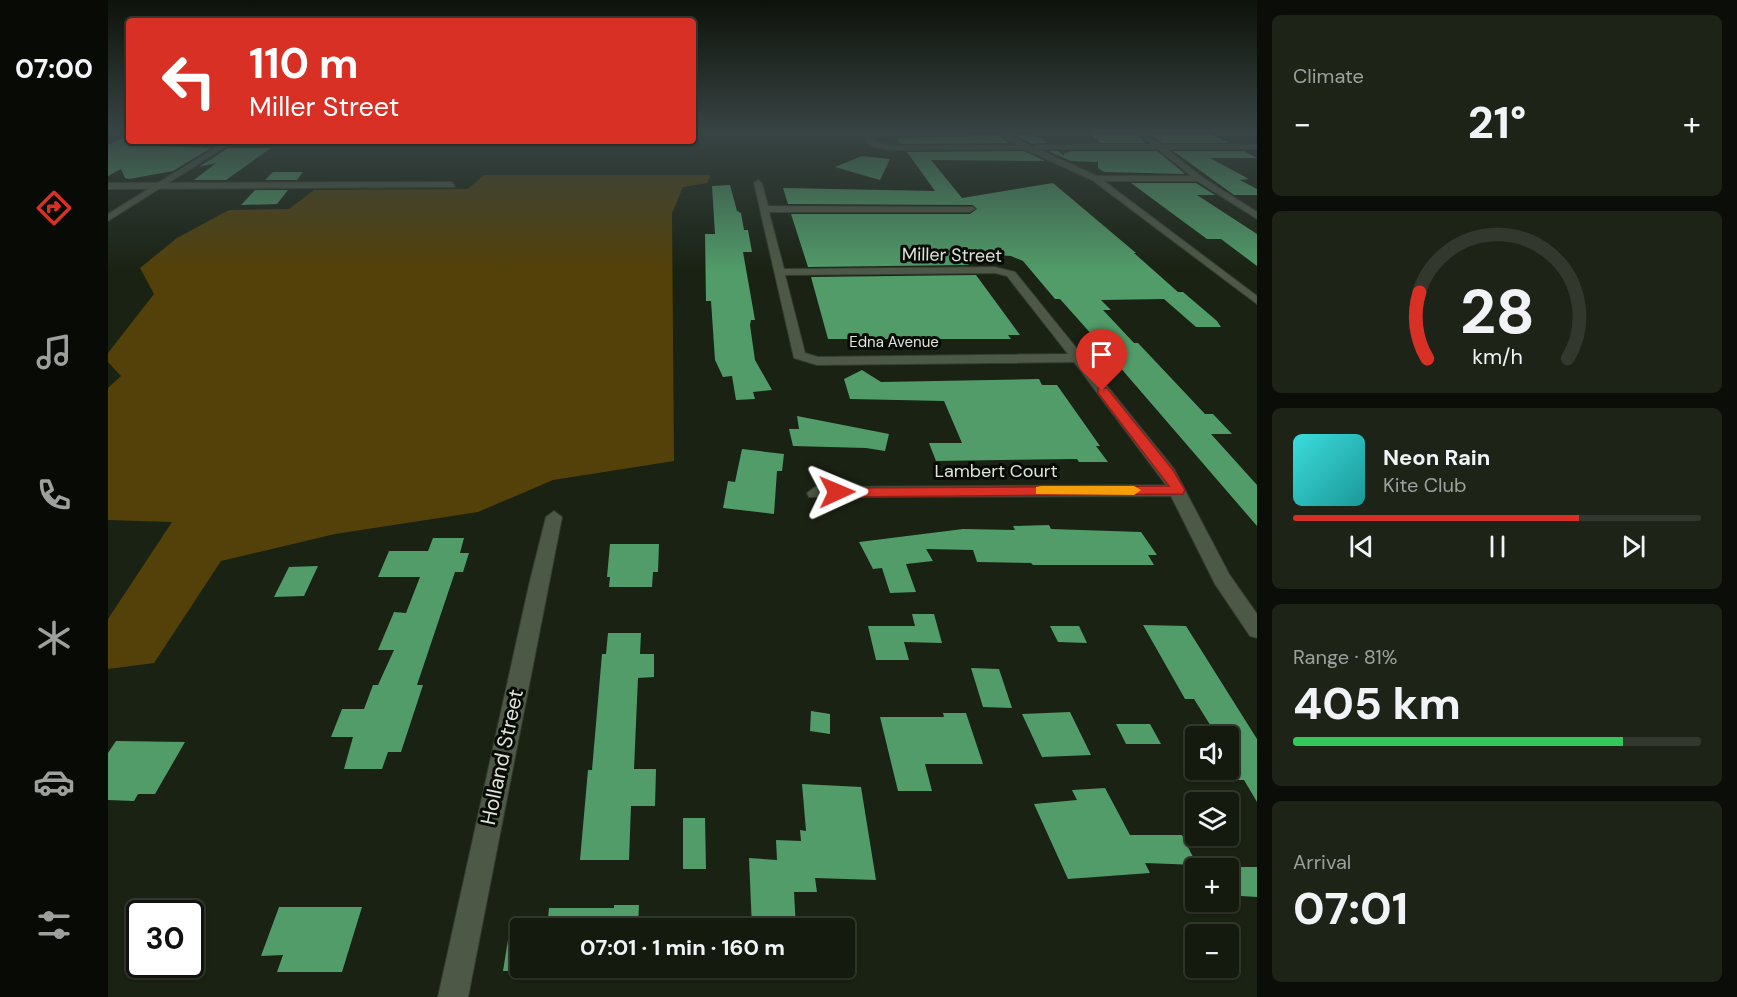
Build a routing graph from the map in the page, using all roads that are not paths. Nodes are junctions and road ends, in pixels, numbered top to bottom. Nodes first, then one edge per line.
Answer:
1 (1095, 178) edge
2 (172, 179) edge
3 (1150, 179) edge
4 (1199, 179) joint
5 (758, 183) dead end
6 (452, 185) dead end
7 (108, 186) edge
8 (159, 187) junction
9 (764, 209) junction
10 (970, 209) dead end
11 (1257, 216) edge
12 (108, 218) edge
13 (780, 272) junction
14 (1257, 301) edge
15 (1076, 358) junction
16 (1178, 490) junction
17 (815, 493) dead end
18 (554, 517) dead end
19 (1257, 630) edge
20 (453, 997) edge

1 - 14 street
2 - 8 street
3 - 4 street
4 - 11 street
5 - 9 street
6 - 8 street
7 - 8 street
8 - 12 street
9 - 10 street
9 - 13 street
13 - 15 street, Miller Street
13 - 15 street, Edna Avenue
15 - 16 street, Miller Street
16 - 17 street, Lambert Court
16 - 19 street, Miller Street
18 - 20 street, Holland Street

